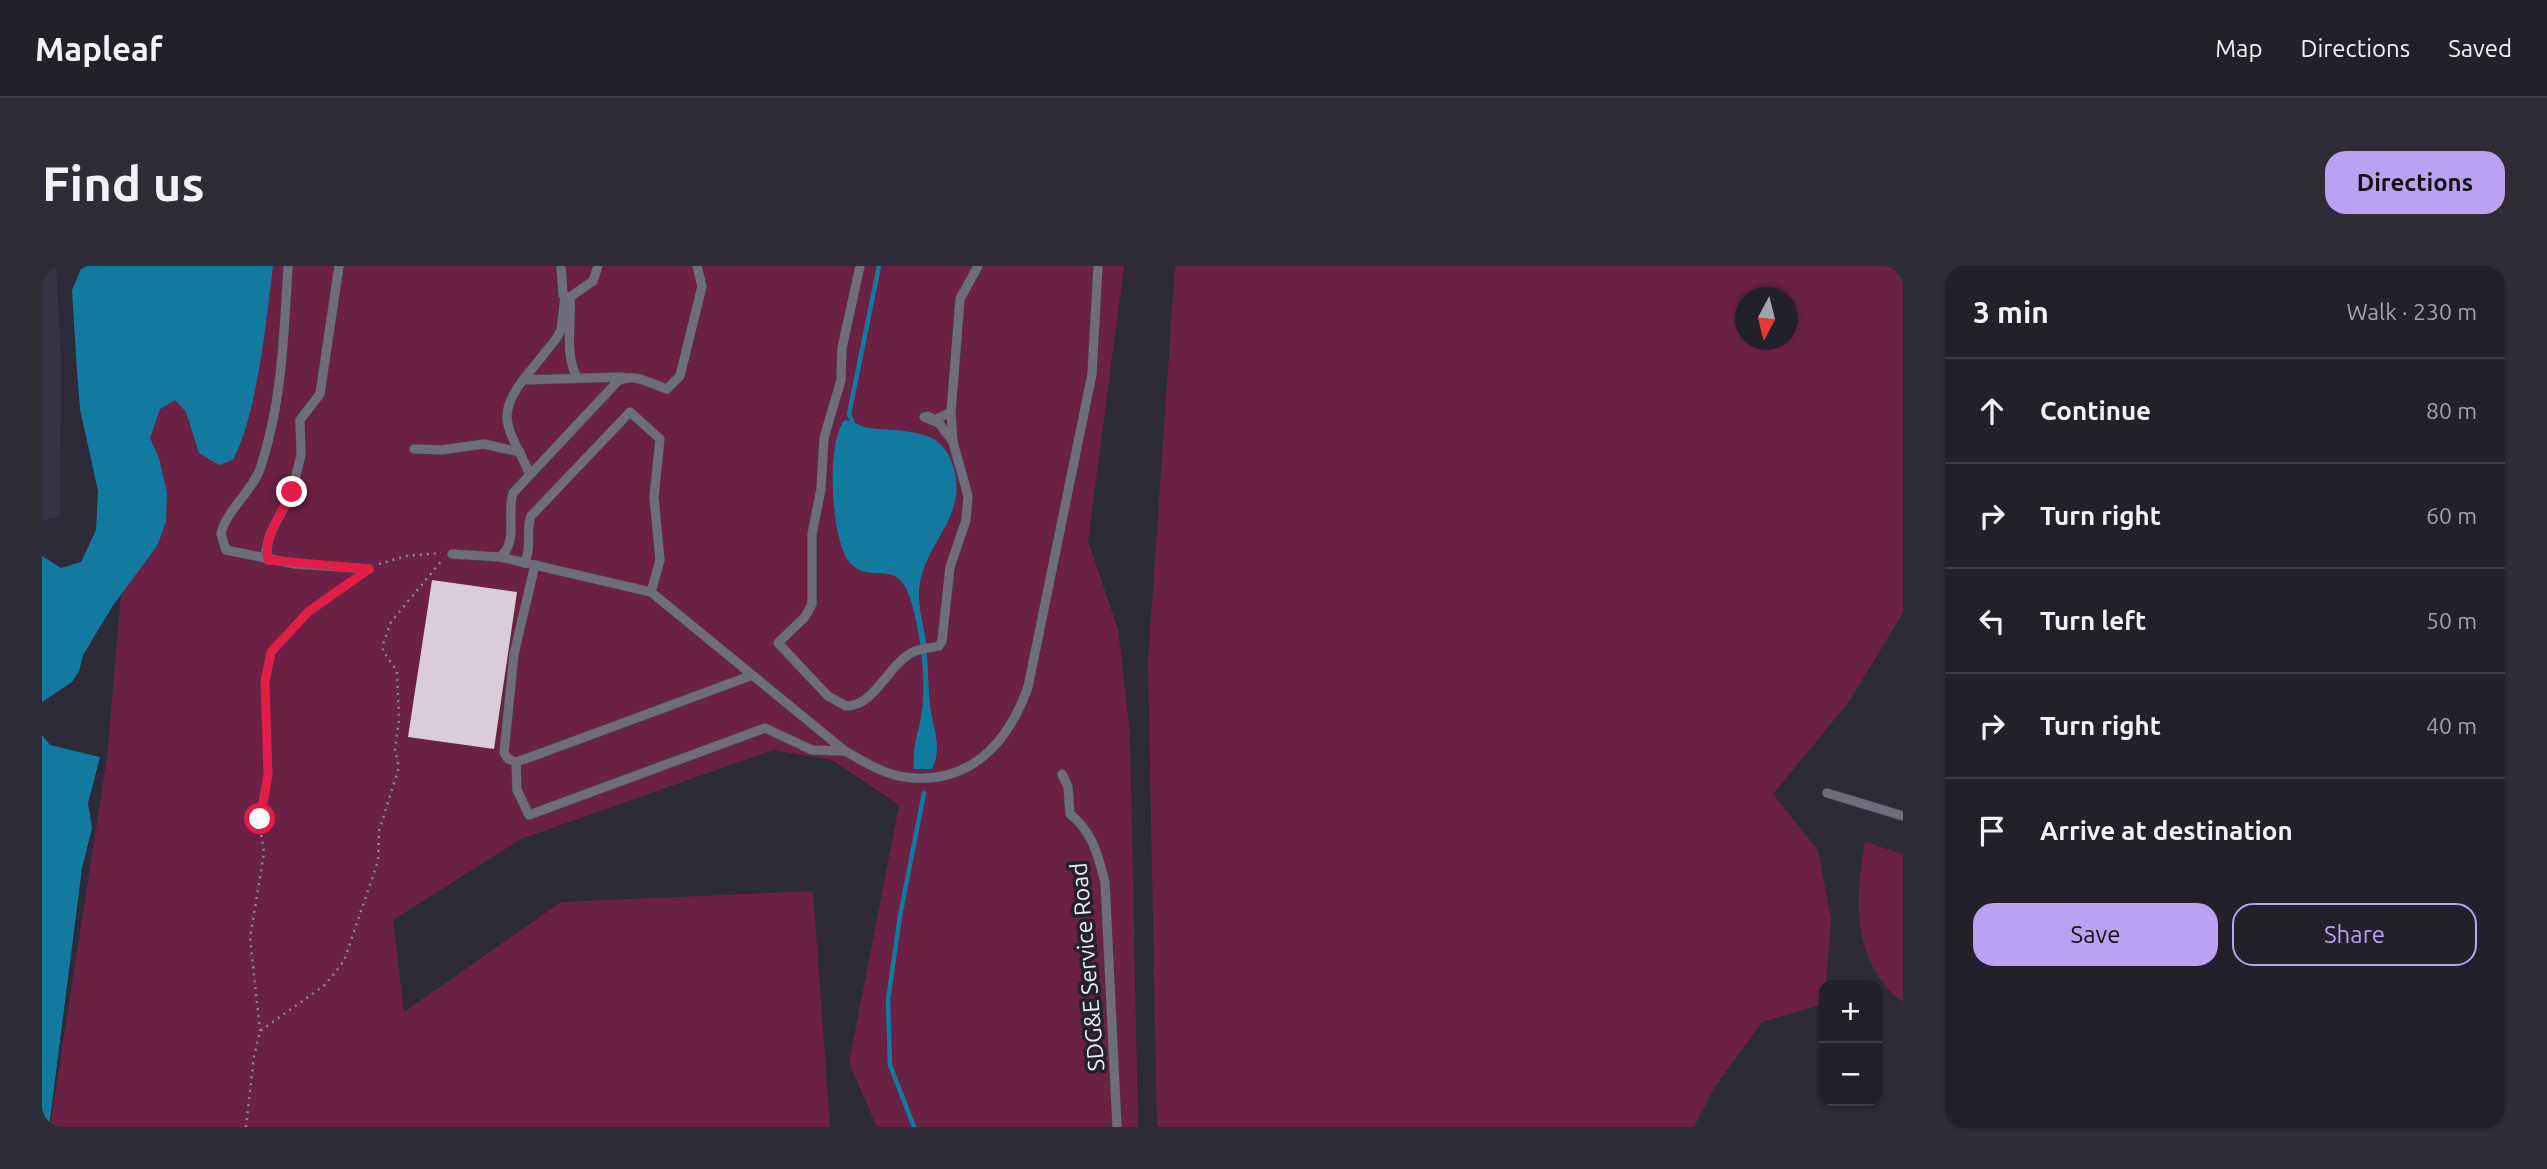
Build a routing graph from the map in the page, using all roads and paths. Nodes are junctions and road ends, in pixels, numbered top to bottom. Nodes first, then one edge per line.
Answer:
1 (288, 266) edge
2 (339, 266) edge
3 (561, 266) edge
4 (598, 266) edge
5 (697, 266) edge
6 (860, 266) edge
7 (978, 266) edge
8 (1098, 266) edge
9 (568, 297) junction
10 (577, 377) junction
11 (625, 377) junction
12 (523, 380) junction
13 (951, 412) junction
14 (953, 442) junction
15 (414, 449) dead end
16 (520, 452) junction
17 (530, 474) junction
18 (452, 554) junction
19 (500, 557) junction
20 (268, 560) junction
21 (524, 563) junction
22 (535, 565) junction
23 (369, 569) junction
24 (651, 592) junction
25 (750, 676) junction
26 (845, 751) junction
27 (516, 762) junction
28 (1062, 774) dead end
29 (1827, 793) dead end
30 (1903, 816) edge
31 (260, 1031) junction
32 (246, 1127) edge
33 (1117, 1127) edge

1 - 20 lane
2 - 20 lane
3 - 9 lane
4 - 9 lane
5 - 11 lane
6 - 14 lane
7 - 13 lane
8 - 26 lane
9 - 10 lane
9 - 12 lane
10 - 11 lane
10 - 12 lane
11 - 17 lane
12 - 16 lane
13 - 14 lane
13 - 14 lane
15 - 16 lane
16 - 17 lane
17 - 19 lane
18 - 19 lane
18 - 23 path
18 - 31 path
19 - 21 lane
20 - 23 lane
21 - 22 lane
21 - 24 lane
22 - 24 lane
22 - 27 lane
23 - 31 path
24 - 25 lane
25 - 26 lane
25 - 27 lane
26 - 27 lane
28 - 33 lane, SDG&E Service Road
29 - 30 lane
31 - 32 path

